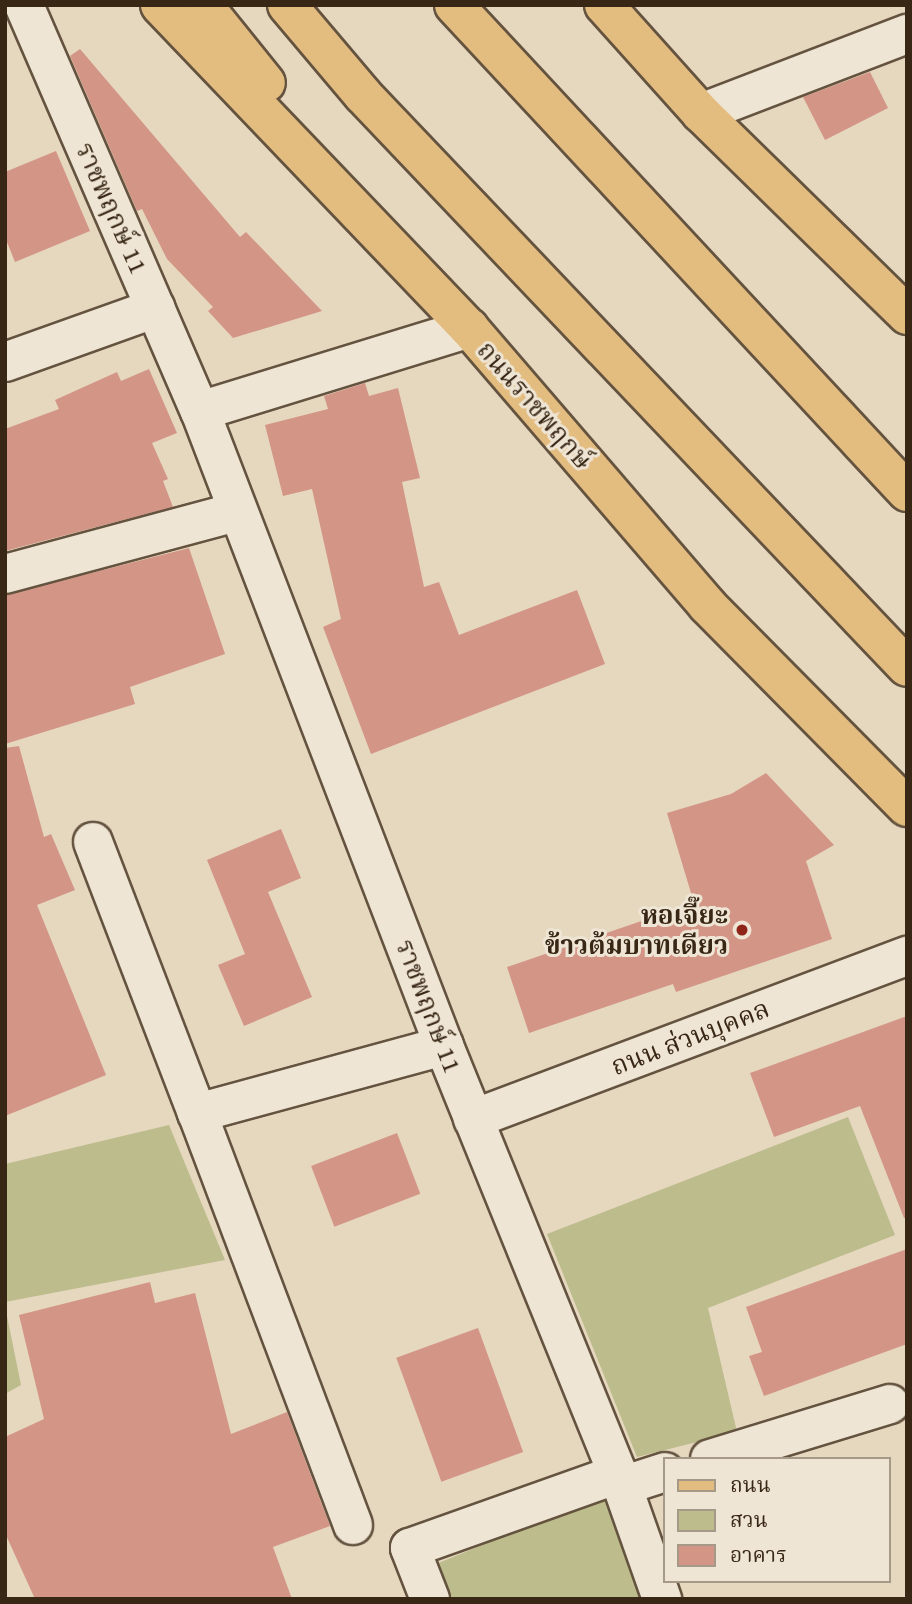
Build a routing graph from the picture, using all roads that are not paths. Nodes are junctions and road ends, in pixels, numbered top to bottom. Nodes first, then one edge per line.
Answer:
1 (24, 5) edge
2 (160, 5) edge
3 (202, 5) edge
4 (287, 5) edge
5 (454, 5) edge
6 (586, 5) edge
7 (604, 5) edge
8 (907, 34) edge
9 (701, 113) junction
10 (156, 308) junction
11 (456, 315) junction
12 (907, 315) edge
13 (5, 362) edge
14 (200, 411) junction
15 (907, 492) edge
16 (237, 512) junction
17 (5, 574) edge
18 (907, 667) edge
19 (907, 807) edge
20 (93, 842) dead end
21 (907, 956) edge
22 (444, 1046) junction
23 (197, 1113) junction
24 (473, 1119) junction
25 (890, 1404) dead end
26 (717, 1457) edge
27 (664, 1472) edge
28 (620, 1480) junction
29 (353, 1525) dead end
30 (430, 1599) edge
31 (662, 1599) edge

1 - 10 street, ราชพฤกษ์ 11
2 - 11 main road, ถนนราชพฤกษ์
3 - 11 main road
4 - 18 main road
5 - 15 main road
6 - 9 main road
7 - 9 main road
8 - 9 street
9 - 12 main road
10 - 13 street
10 - 14 street, ราชพฤกษ์ 11
11 - 14 street
11 - 19 main road, ถนนราชพฤกษ์
14 - 16 street, ราชพฤกษ์ 11
16 - 17 street
16 - 22 street, ราชพฤกษ์ 11
20 - 23 street
21 - 24 street, ถนน ส่วนบุคคล
22 - 23 street
22 - 24 street, ราชพฤกษ์ 11
23 - 29 street
24 - 28 street, ราชพฤกษ์ 11
25 - 26 street
27 - 28 street
28 - 30 street
28 - 31 street, ราชพฤกษ์ 11

